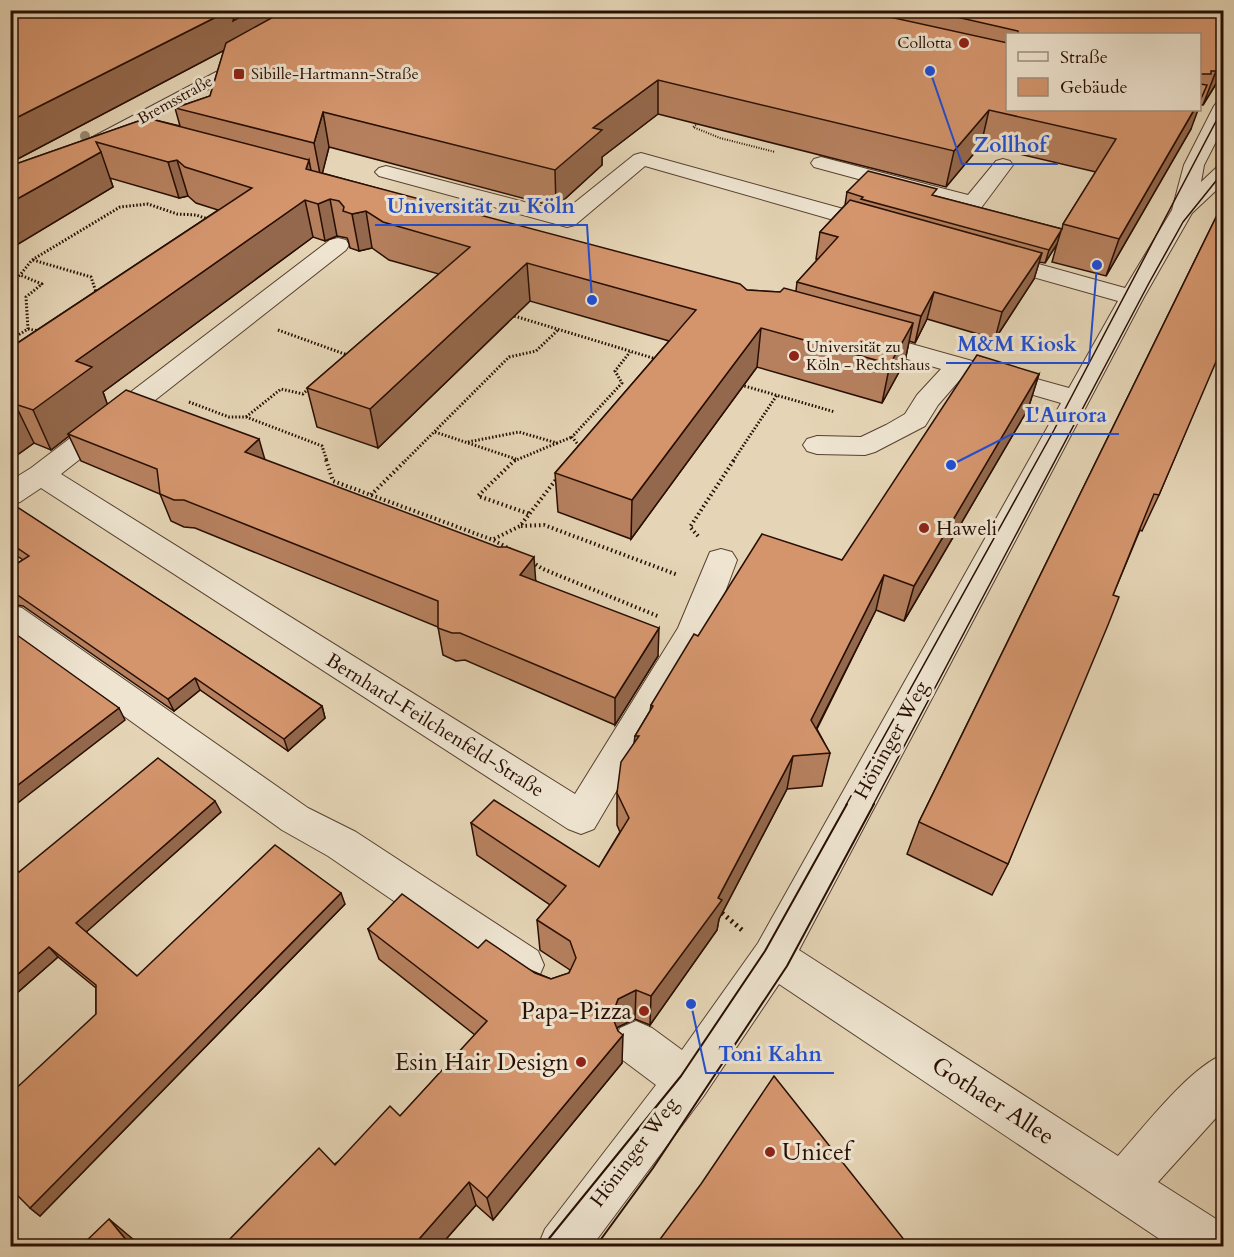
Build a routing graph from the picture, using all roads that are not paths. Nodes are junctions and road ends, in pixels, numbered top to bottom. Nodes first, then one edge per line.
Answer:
1 (266, 50) edge
2 (173, 101) junction
3 (195, 111) edge
4 (1221, 111) edge
5 (1197, 112) edge
6 (115, 133) junction
7 (149, 142) edge
8 (73, 155) edge
9 (821, 163) dead end
10 (1003, 165) dead end
11 (1224, 171) edge
12 (386, 172) dead end
13 (1183, 210) junction
14 (897, 232) edge
15 (328, 252) dead end
16 (977, 254) edge
17 (1132, 297) junction
18 (845, 333) edge
19 (959, 365) junction
20 (1077, 399) junction
21 (817, 445) dead end
22 (41, 475) junction
23 (10, 495) edge
24 (716, 574) road end
25 (10, 617) edge
26 (773, 957) junction
27 (555, 986) edge
28 (636, 1043) dead end
29 (1224, 1076) edge
30 (687, 1081) junction
31 (1123, 1186) junction
32 (562, 1246) edge
33 (1213, 1246) edge

1 - 2 street, Bremsstraße
2 - 3 street
2 - 6 street, Bremsstraße
4 - 5 street
4 - 13 street, Höninger Weg
6 - 7 street
6 - 8 street, Bremsstraße
9 - 10 street
11 - 13 street, Höninger Weg
12 - 14 street
13 - 17 street, Höninger Weg
15 - 22 street
16 - 17 street
17 - 20 street, Höninger Weg
18 - 19 street
19 - 20 street
19 - 21 street
20 - 26 street, Höninger Weg
22 - 23 street
22 - 24 street, Bernhard-Feilchenfeld-Straße
25 - 27 street
26 - 30 street, Höninger Weg
26 - 31 street, Gothaer Allee
28 - 30 street
29 - 31 street
30 - 32 street, Höninger Weg
31 - 33 street, Gothaer Allee

